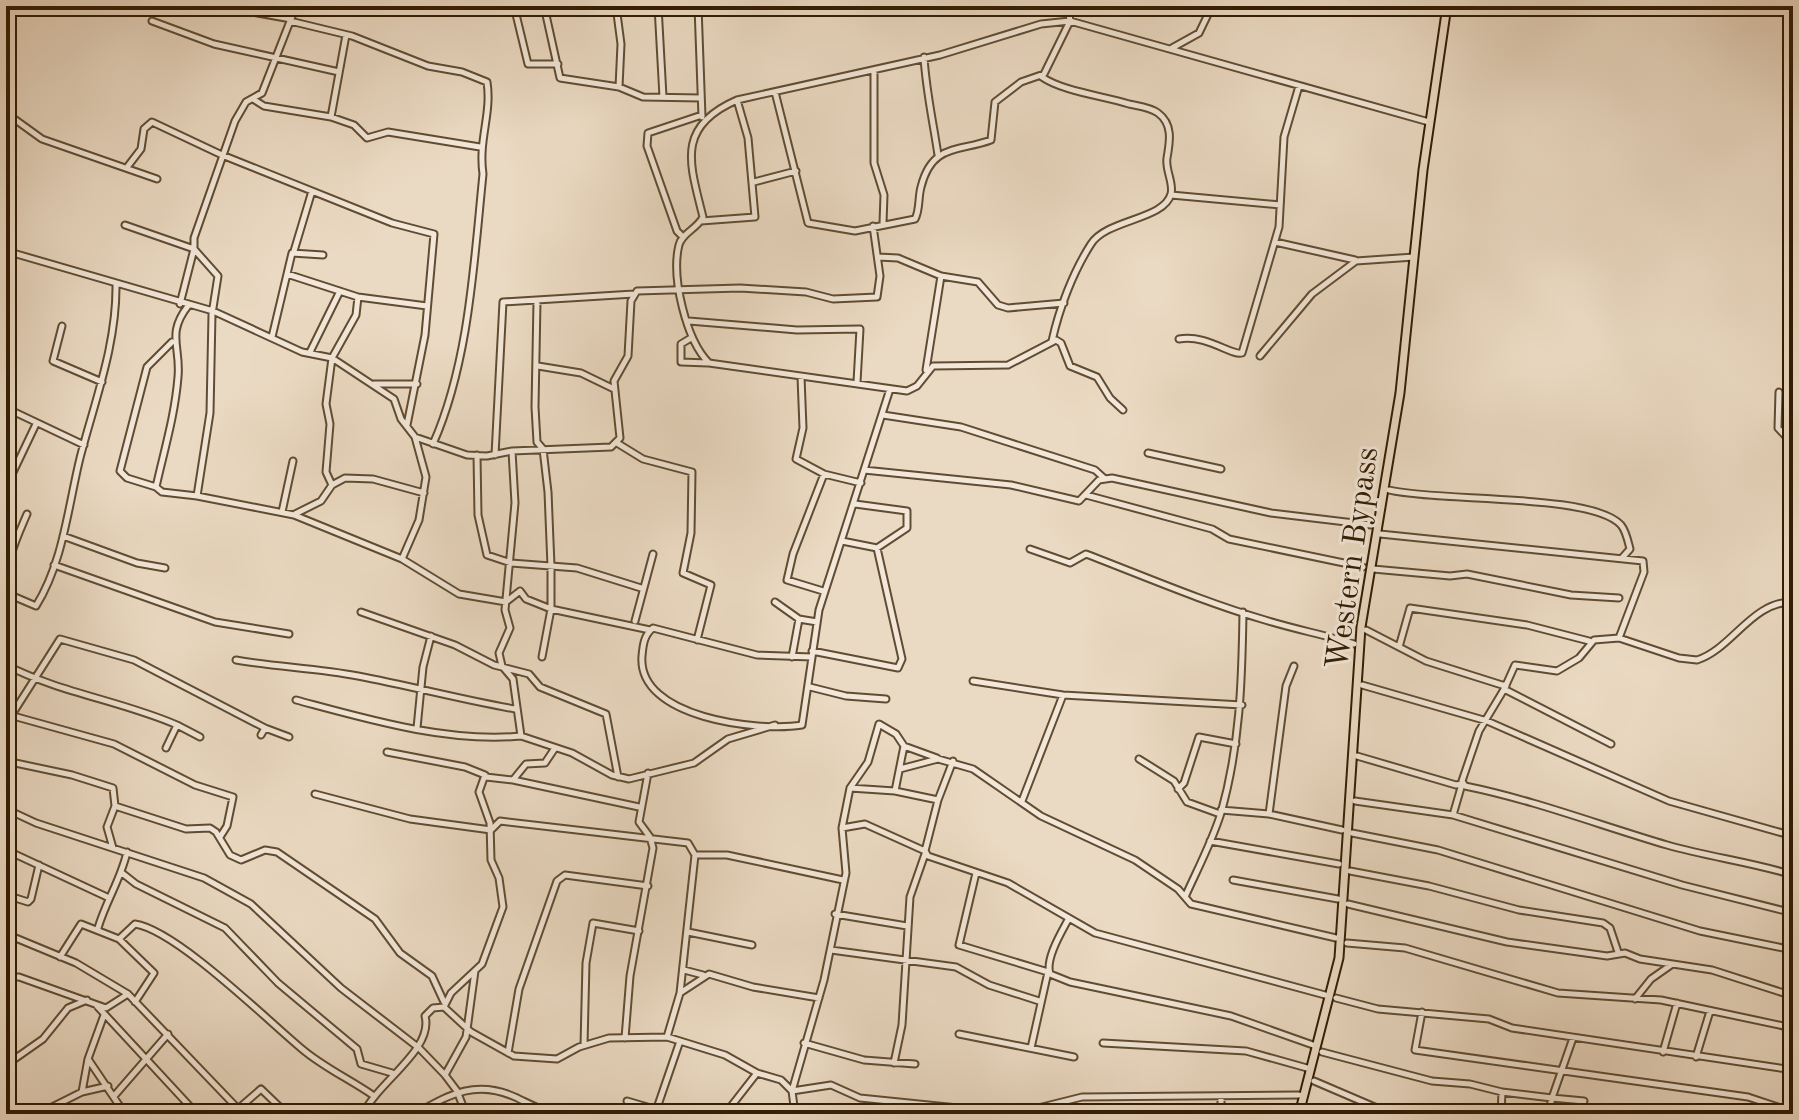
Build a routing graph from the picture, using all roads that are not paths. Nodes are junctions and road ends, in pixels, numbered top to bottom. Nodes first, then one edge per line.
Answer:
1 (219, 6) edge
2 (296, 6) edge
3 (514, 6) edge
4 (544, 6) edge
5 (616, 6) edge
6 (658, 6) edge
7 (698, 6) edge
8 (1068, 6) edge
9 (1212, 6) edge
10 (1447, 6) edge
11 (291, 20) junction
12 (152, 21) dead end
13 (1070, 21) junction
14 (346, 35) junction
15 (1171, 48) junction
16 (924, 57) junction
17 (277, 58) junction
18 (558, 64) junction
19 (874, 70) junction
20 (339, 72) junction
21 (1042, 77) junction
22 (1299, 86) junction
23 (619, 87) junction
24 (775, 92) junction
25 (663, 97) junction
26 (701, 98) junction
27 (253, 99) junction
28 (737, 100) junction
29 (6, 113) edge
30 (702, 115) junction
31 (331, 117) junction
32 (1429, 122) junction
33 (702, 125) junction
34 (480, 147) junction
35 (222, 155) junction
36 (938, 156) junction
37 (128, 166) junction
38 (796, 171) junction
39 (157, 179) dead end
40 (754, 182) junction
41 (312, 191) junction
42 (1171, 195) junction
43 (1280, 205) junction
44 (701, 221) junction
45 (883, 223) junction
46 (125, 225) dead end
47 (873, 226) junction
48 (683, 237) junction
49 (1275, 242) junction
50 (194, 249) junction
51 (6, 251) edge
52 (294, 252) junction
53 (323, 255) dead end
54 (878, 257) junction
55 (1414, 257) junction
56 (1356, 261) junction
57 (287, 274) junction
58 (941, 276) junction
59 (116, 282) junction
60 (680, 289) junction
61 (340, 291) junction
62 (634, 294) junction
63 (358, 297) junction
64 (537, 302) junction
65 (1064, 303) junction
66 (180, 304) junction
67 (188, 306) junction
68 (427, 306) junction
69 (213, 311) junction
70 (689, 321) junction
71 (62, 326) dead end
72 (272, 337) junction
73 (691, 338) junction
74 (1179, 339) dead end
75 (173, 341) junction
76 (1052, 341) junction
77 (310, 352) junction
78 (1260, 356) dead end
79 (332, 358) junction
80 (709, 363) junction
81 (538, 366) junction
82 (926, 371) junction
83 (801, 377) junction
84 (102, 382) junction
85 (857, 382) junction
86 (374, 384) junction
87 (417, 384) junction
88 (890, 389) junction
89 (614, 390) junction
90 (1779, 392) dead end
91 (6, 408) edge
92 (1123, 410) dead end
93 (883, 415) junction
94 (36, 424) junction
95 (407, 426) junction
96 (415, 437) junction
97 (617, 443) junction
98 (433, 444) junction
99 (1793, 444) edge
100 (84, 445) junction
101 (543, 449) junction
102 (512, 451) junction
103 (1148, 453) dead end
104 (477, 455) junction
105 (495, 455) junction
106 (293, 461) dead end
107 (1221, 469) dead end
108 (864, 470) junction
109 (824, 474) junction
110 (1105, 479) junction
111 (861, 483) junction
112 (332, 485) junction
113 (6, 487) edge
114 (156, 487) junction
115 (1389, 490) dead end
116 (424, 493) junction
117 (1086, 495) junction
118 (197, 496) junction
119 (855, 504) junction
120 (282, 512) junction
121 (27, 514) dead end
122 (294, 515) junction
123 (1371, 525) dead end
124 (1380, 534) dead end
125 (63, 536) junction
126 (842, 541) junction
127 (877, 548) junction
128 (1030, 549) dead end
129 (653, 554) dead end
130 (1622, 558) junction
131 (402, 559) junction
132 (511, 563) junction
133 (54, 565) junction
134 (551, 566) junction
135 (1363, 567) dead end
136 (165, 568) dead end
137 (1373, 569) dead end
138 (641, 588) junction
139 (824, 591) junction
140 (1619, 598) dead end
141 (506, 602) junction
142 (775, 602) dead end
143 (1793, 602) edge
144 (551, 609) junction
145 (361, 612) dead end
146 (1243, 612) junction
147 (799, 619) junction
148 (635, 621) dead end
149 (817, 622) junction
150 (650, 630) junction
151 (1366, 630) dead end
152 (289, 634) dead end
153 (431, 636) junction
154 (1619, 638) junction
155 (697, 640) junction
156 (1590, 641) junction
157 (1354, 644) dead end
158 (1399, 647) junction
159 (812, 654) junction
160 (542, 657) dead end
161 (792, 657) junction
162 (236, 660) dead end
163 (6, 665) edge
164 (1294, 666) dead end
165 (505, 668) junction
166 (33, 679) junction
167 (973, 681) dead end
168 (1362, 685) dead end
169 (810, 687) junction
170 (1505, 687) junction
171 (421, 692) junction
172 (1063, 695) junction
173 (886, 699) dead end
174 (296, 700) dead end
175 (1242, 705) junction
176 (515, 709) junction
177 (8, 715) edge
178 (1487, 721) junction
179 (6, 724) edge
180 (177, 725) junction
181 (775, 725) junction
182 (265, 728) junction
183 (417, 728) junction
184 (261, 735) dead end
185 (521, 736) junction
186 (200, 737) dead end
187 (289, 737) dead end
188 (1236, 744) junction
189 (1611, 744) dead end
190 (904, 746) junction
191 (166, 748) dead end
192 (555, 748) junction
193 (387, 752) dead end
194 (1357, 756) dead end
195 (938, 759) junction
196 (1139, 759) dead end
197 (6, 761) edge
198 (953, 761) junction
199 (900, 769) junction
200 (648, 773) junction
201 (486, 777) junction
202 (618, 778) junction
203 (513, 780) junction
204 (1462, 784) junction
205 (850, 788) junction
206 (1178, 789) junction
207 (895, 791) junction
208 (315, 794) dead end
209 (938, 800) junction
210 (1022, 801) junction
211 (1355, 801) dead end
212 (115, 806) junction
213 (639, 807) junction
214 (6, 809) edge
215 (1221, 812) junction
216 (1269, 814) junction
217 (1453, 815) junction
218 (842, 828) junction
219 (491, 830) junction
220 (1342, 830) dead end
221 (1352, 833) dead end
222 (1793, 836) edge
223 (220, 837) junction
224 (650, 837) junction
225 (1210, 841) junction
226 (113, 848) junction
227 (6, 850) edge
228 (127, 852) junction
229 (925, 852) junction
230 (695, 855) junction
231 (1339, 864) dead end
232 (39, 865) junction
233 (1350, 871) dead end
234 (122, 873) junction
235 (976, 873) junction
236 (1793, 875) edge
237 (844, 880) junction
238 (1233, 880) dead end
239 (648, 886) junction
240 (6, 895) edge
241 (107, 897) junction
242 (1185, 897) junction
243 (1338, 899) dead end
244 (1348, 904) dead end
245 (1793, 913) edge
246 (835, 914) junction
247 (1069, 918) junction
248 (907, 926) junction
249 (98, 928) junction
250 (639, 931) junction
251 (688, 932) junction
252 (6, 934) edge
253 (1336, 938) dead end
254 (119, 939) junction
255 (1347, 943) dead end
256 (752, 945) dead end
257 (831, 950) junction
258 (1793, 950) edge
259 (1618, 952) junction
260 (60, 957) junction
261 (904, 959) junction
262 (1671, 965) junction
263 (684, 970) junction
264 (475, 971) junction
265 (1048, 972) junction
266 (6, 974) edge
267 (704, 975) junction
268 (680, 993) junction
269 (128, 994) junction
270 (1325, 995) dead end
271 (1793, 996) edge
272 (819, 998) junction
273 (1336, 998) dead end
274 (87, 1000) junction
275 (1634, 1000) junction
276 (1039, 1001) junction
277 (135, 1002) junction
278 (1677, 1003) junction
279 (445, 1005) junction
280 (97, 1006) junction
281 (1422, 1011) junction
282 (1710, 1011) junction
283 (104, 1015) junction
284 (1793, 1028) edge
285 (467, 1029) junction
286 (168, 1034) junction
287 (959, 1034) dead end
288 (667, 1037) junction
289 (1573, 1037) junction
290 (625, 1038) junction
291 (680, 1041) junction
292 (804, 1043) junction
293 (1103, 1043) dead end
294 (584, 1045) junction
295 (1313, 1045) dead end
296 (419, 1048) junction
297 (1031, 1048) junction
298 (1322, 1052) dead end
299 (508, 1053) junction
300 (1663, 1053) junction
301 (1074, 1057) dead end
302 (1696, 1057) junction
303 (147, 1058) junction
304 (88, 1059) junction
305 (894, 1063) junction
306 (915, 1064) dead end
307 (6, 1065) edge
308 (1307, 1068) dead end
309 (1793, 1070) edge
310 (392, 1073) junction
311 (757, 1073) junction
312 (1561, 1073) junction
313 (445, 1075) junction
314 (1314, 1081) dead end
315 (108, 1086) junction
316 (457, 1091) junction
317 (792, 1091) junction
318 (82, 1092) junction
319 (1502, 1092) junction
320 (115, 1095) junction
321 (1299, 1095) dead end
322 (374, 1096) junction
323 (1221, 1097) junction
324 (1552, 1098) junction
325 (627, 1101) dead end
326 (1584, 1101) dead end
327 (186, 1103) junction
328 (657, 1108) junction
329 (238, 1109) junction
330 (1793, 1112) edge
331 (1380, 1113) edge
332 (38, 1114) edge
333 (125, 1114) edge
334 (176, 1114) edge
335 (197, 1114) edge
336 (243, 1114) edge
337 (287, 1114) edge
338 (363, 1114) edge
339 (415, 1114) edge
340 (466, 1114) edge
341 (555, 1114) edge
342 (671, 1114) edge
343 (725, 1114) edge
344 (795, 1114) edge
345 (1221, 1114) edge
346 (1299, 1114) edge
347 (1391, 1114) edge
348 (1501, 1114) edge
349 (1548, 1114) edge

1 - 11 street
2 - 11 street
3 - 18 street
4 - 18 street
5 - 23 street
6 - 25 street
7 - 26 street
8 - 13 street
9 - 15 street
10 - 32 main road, Western Bypass
11 - 14 street
11 - 17 street
12 - 17 street
13 - 15 street
13 - 16 street
13 - 21 street
14 - 20 street
14 - 34 street
15 - 22 street
16 - 19 street
16 - 36 street
17 - 20 street
17 - 27 street
18 - 23 street
19 - 24 street
19 - 45 street
20 - 31 street
21 - 36 street
21 - 42 street
22 - 32 street
22 - 43 street
23 - 25 street
24 - 28 street
24 - 38 street
25 - 26 street
26 - 30 street
27 - 31 street
27 - 35 street
28 - 33 street
28 - 40 street
29 - 37 street
30 - 33 street
30 - 48 street
31 - 34 street
32 - 55 main road, Western Bypass
33 - 44 street
34 - 98 street
35 - 37 street
35 - 41 street
35 - 50 street
36 - 45 street
37 - 39 street
38 - 40 street
38 - 47 street
40 - 44 street
41 - 52 street
41 - 68 street
42 - 43 street
42 - 65 street
43 - 49 street
44 - 48 street
45 - 47 street
46 - 50 street
47 - 54 street
48 - 60 street
49 - 56 street
49 - 74 street
50 - 66 street
50 - 69 street
51 - 59 street
52 - 53 street
52 - 57 street
54 - 58 street
54 - 60 street
55 - 56 street
55 - 346 main road, Western Bypass
56 - 78 street
57 - 61 street
57 - 72 street
58 - 65 street
58 - 82 street
59 - 66 street
59 - 84 street
60 - 62 street
60 - 70 street
61 - 63 street
61 - 77 street
62 - 64 street
62 - 89 street
63 - 68 street
63 - 79 street
64 - 81 street
64 - 105 street
65 - 76 street
66 - 67 street
67 - 69 street
67 - 75 street
68 - 87 street
69 - 72 street
69 - 118 street
70 - 73 street
70 - 85 street
71 - 84 street
72 - 77 street
73 - 80 street
73 - 80 street
75 - 114 street
75 - 114 street
76 - 82 street
76 - 92 street
77 - 79 street
79 - 86 street
79 - 112 street
80 - 83 street
81 - 89 street
81 - 101 street
82 - 88 street
83 - 85 street
83 - 109 street
84 - 100 street
85 - 88 street
86 - 87 street
86 - 95 street
87 - 95 street
88 - 93 street
89 - 97 street
90 - 99 street
91 - 94 street
93 - 108 street
93 - 110 street
94 - 100 street
94 - 113 street
95 - 96 street
96 - 98 street
96 - 116 street
97 - 101 street
97 - 155 street
98 - 104 street
100 - 125 street
101 - 102 street
101 - 134 street
102 - 105 street
102 - 132 street
103 - 107 street
104 - 105 street
104 - 132 street
106 - 120 street
108 - 111 street
108 - 117 street
109 - 111 street
109 - 139 street
110 - 117 street
110 - 123 street
111 - 119 street
112 - 116 street
112 - 122 street
114 - 118 street
115 - 130 street
116 - 131 street
117 - 135 street
118 - 120 street
119 - 126 street
119 - 127 street
120 - 122 street
121 - 133 street
122 - 131 street
124 - 130 street
125 - 133 street
125 - 136 street
126 - 127 street
126 - 139 street
127 - 159 street
128 - 146 street
129 - 138 street
130 - 154 street
131 - 141 street
132 - 134 street
132 - 141 street
133 - 152 street
134 - 138 street
134 - 144 street
137 - 140 street
138 - 148 street
139 - 149 street
141 - 144 street
141 - 165 street
142 - 147 street
143 - 154 street
144 - 150 street
144 - 160 street
145 - 153 street
146 - 157 street
146 - 175 street
147 - 149 street
147 - 161 street
149 - 159 street
150 - 155 street
150 - 181 street
151 - 158 street
153 - 165 street
153 - 171 street
154 - 156 street
155 - 161 street
156 - 158 street
156 - 170 street
158 - 170 street
159 - 161 street
159 - 169 street
162 - 171 street
163 - 166 street
164 - 216 street
165 - 176 street
165 - 202 street
166 - 177 street
166 - 180 street
166 - 182 street
167 - 172 street
168 - 178 street
169 - 173 street
169 - 181 street
170 - 178 street
170 - 189 street
171 - 176 street
171 - 183 street
172 - 175 street
172 - 210 street
174 - 183 street
175 - 188 street
176 - 185 street
177 - 179 street
177 - 223 street
178 - 204 street
178 - 222 street
180 - 186 street
180 - 191 street
181 - 200 street
182 - 184 street
182 - 187 street
183 - 185 street
185 - 192 street
188 - 206 street
188 - 215 street
190 - 195 street
190 - 199 street
190 - 205 street
192 - 202 street
192 - 203 street
193 - 201 street
194 - 204 street
195 - 198 street
195 - 199 street
196 - 206 street
197 - 212 street
198 - 209 street
198 - 210 street
199 - 207 street
200 - 202 street
200 - 213 street
201 - 203 street
201 - 219 street
203 - 213 street
204 - 217 street
204 - 236 street
205 - 207 street
205 - 218 street
206 - 215 street
207 - 209 street
208 - 219 street
209 - 229 street
210 - 242 street
211 - 217 street
212 - 223 street
212 - 226 street
213 - 224 street
214 - 226 street
215 - 216 street
215 - 225 street
216 - 220 street
217 - 245 street
218 - 229 street
218 - 237 street
219 - 224 street
219 - 264 street
221 - 258 street
223 - 279 street
224 - 230 street
224 - 239 street
225 - 231 street
225 - 242 street
226 - 228 street
227 - 232 street
228 - 234 street
228 - 296 street
229 - 235 street
229 - 248 street
230 - 237 street
230 - 251 street
232 - 240 street
232 - 241 street
233 - 259 street
234 - 241 street
234 - 310 street
235 - 247 street
235 - 265 street
237 - 246 street
238 - 243 street
239 - 250 street
239 - 299 street
241 - 249 street
242 - 253 street
244 - 259 street
246 - 248 street
246 - 257 street
247 - 265 street
247 - 270 street
248 - 261 street
249 - 254 street
249 - 260 street
250 - 290 street
250 - 294 street
251 - 256 street
251 - 263 street
252 - 260 street
254 - 277 street
254 - 322 street
255 - 275 street
257 - 261 street
257 - 272 street
259 - 262 street
260 - 269 street
261 - 276 street
261 - 305 street
262 - 271 street
262 - 275 street
263 - 267 street
263 - 268 street
264 - 279 street
264 - 285 street
265 - 276 street
265 - 295 street
266 - 274 street
267 - 268 street
267 - 272 street
268 - 288 street
269 - 277 street
269 - 280 street
272 - 292 street
273 - 281 street
274 - 280 street
274 - 307 street
275 - 278 street
276 - 297 street
277 - 286 street
278 - 282 street
278 - 300 street
279 - 285 street
279 - 296 street
280 - 283 street
281 - 289 street
281 - 312 street
282 - 284 street
282 - 302 street
283 - 303 street
283 - 304 street
285 - 299 street
285 - 313 street
286 - 303 street
286 - 329 street
287 - 297 street
288 - 290 street
288 - 291 street
289 - 300 street
289 - 312 street
290 - 294 street
291 - 311 street
291 - 328 street
292 - 305 street
292 - 317 street
293 - 308 street
294 - 299 street
296 - 310 street
296 - 313 street
297 - 301 street
298 - 319 street
300 - 302 street
302 - 309 street
303 - 320 street
303 - 327 street
304 - 315 street
304 - 318 street
305 - 306 street
309 - 330 street
310 - 322 street
311 - 317 street
311 - 343 street
312 - 324 street
312 - 330 street
313 - 316 street
314 - 331 street
315 - 318 street
315 - 320 street
316 - 339 street
316 - 340 street
316 - 341 street
317 - 323 street
317 - 344 street
318 - 332 street
319 - 324 street
319 - 348 street
320 - 333 street
321 - 323 street
322 - 338 street
323 - 345 street
324 - 326 street
324 - 349 street
325 - 328 street
327 - 334 street
327 - 335 street
328 - 342 street
329 - 336 street
329 - 337 street
331 - 347 street

